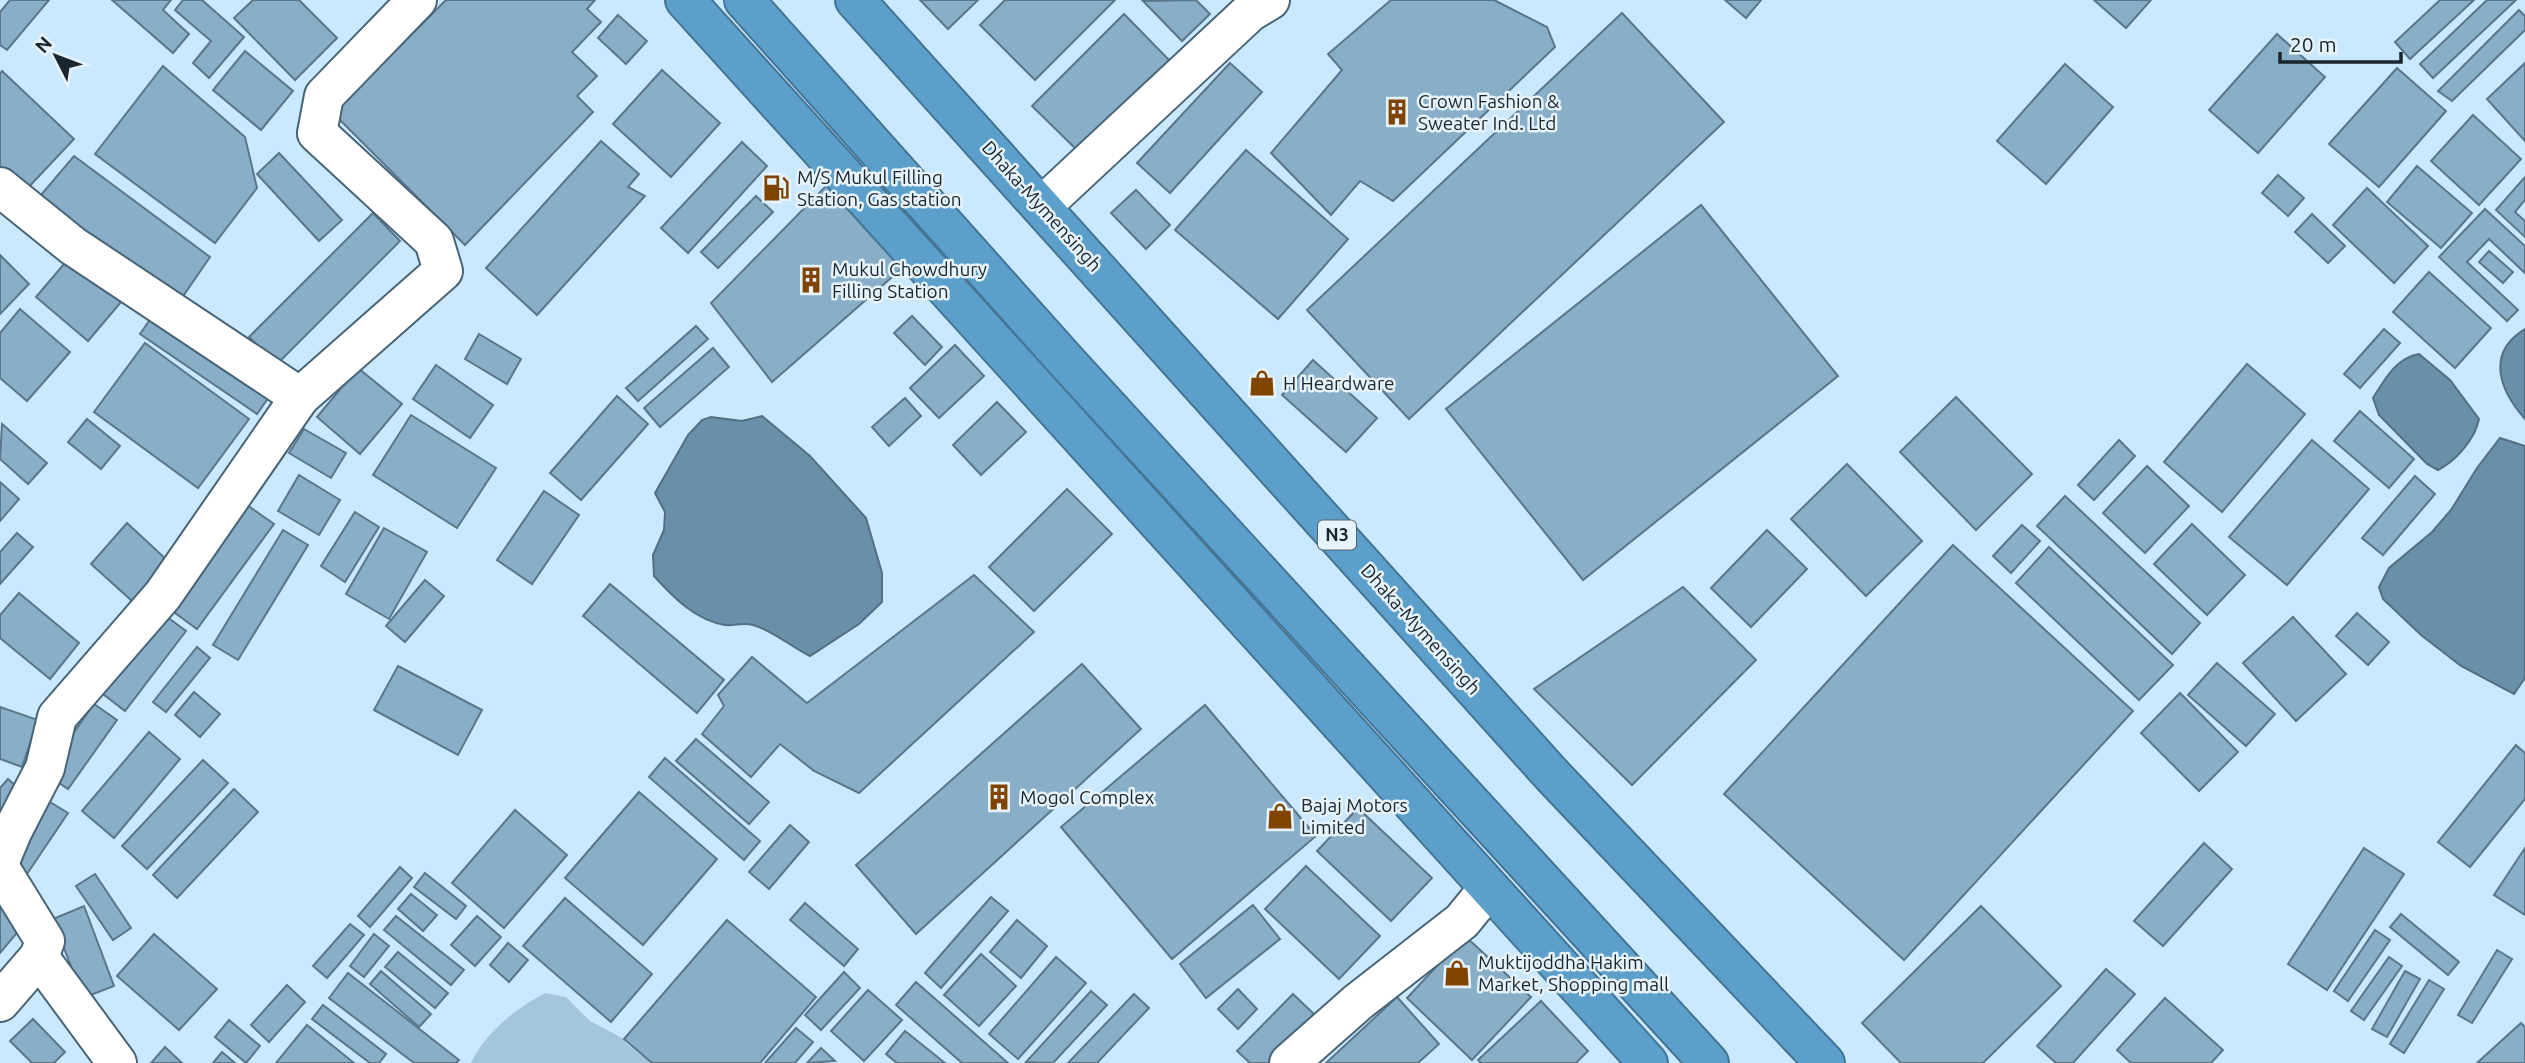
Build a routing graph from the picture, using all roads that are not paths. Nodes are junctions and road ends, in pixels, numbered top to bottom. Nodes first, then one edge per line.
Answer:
1 (417, 0) edge
2 (685, 0) edge
3 (744, 0) edge
4 (855, 0) edge
5 (1270, 0) edge
6 (0, 187) edge
7 (1042, 206) junction
8 (300, 397) junction
9 (0, 861) edge
10 (0, 868) edge
11 (1488, 888) junction
12 (39, 957) junction
13 (0, 1002) edge
14 (117, 1063) edge
15 (1289, 1063) edge
16 (1648, 1063) edge
17 (1709, 1063) edge
18 (1825, 1063) edge

1 - 8 street
2 - 11 highway
3 - 17 highway
4 - 7 highway, Dhaka-Mymensingh / N3
5 - 7 street
6 - 8 street
7 - 18 highway, Dhaka-Mymensingh / N3
8 - 9 street
10 - 12 street
11 - 15 street
11 - 16 highway
12 - 13 street
12 - 14 street

